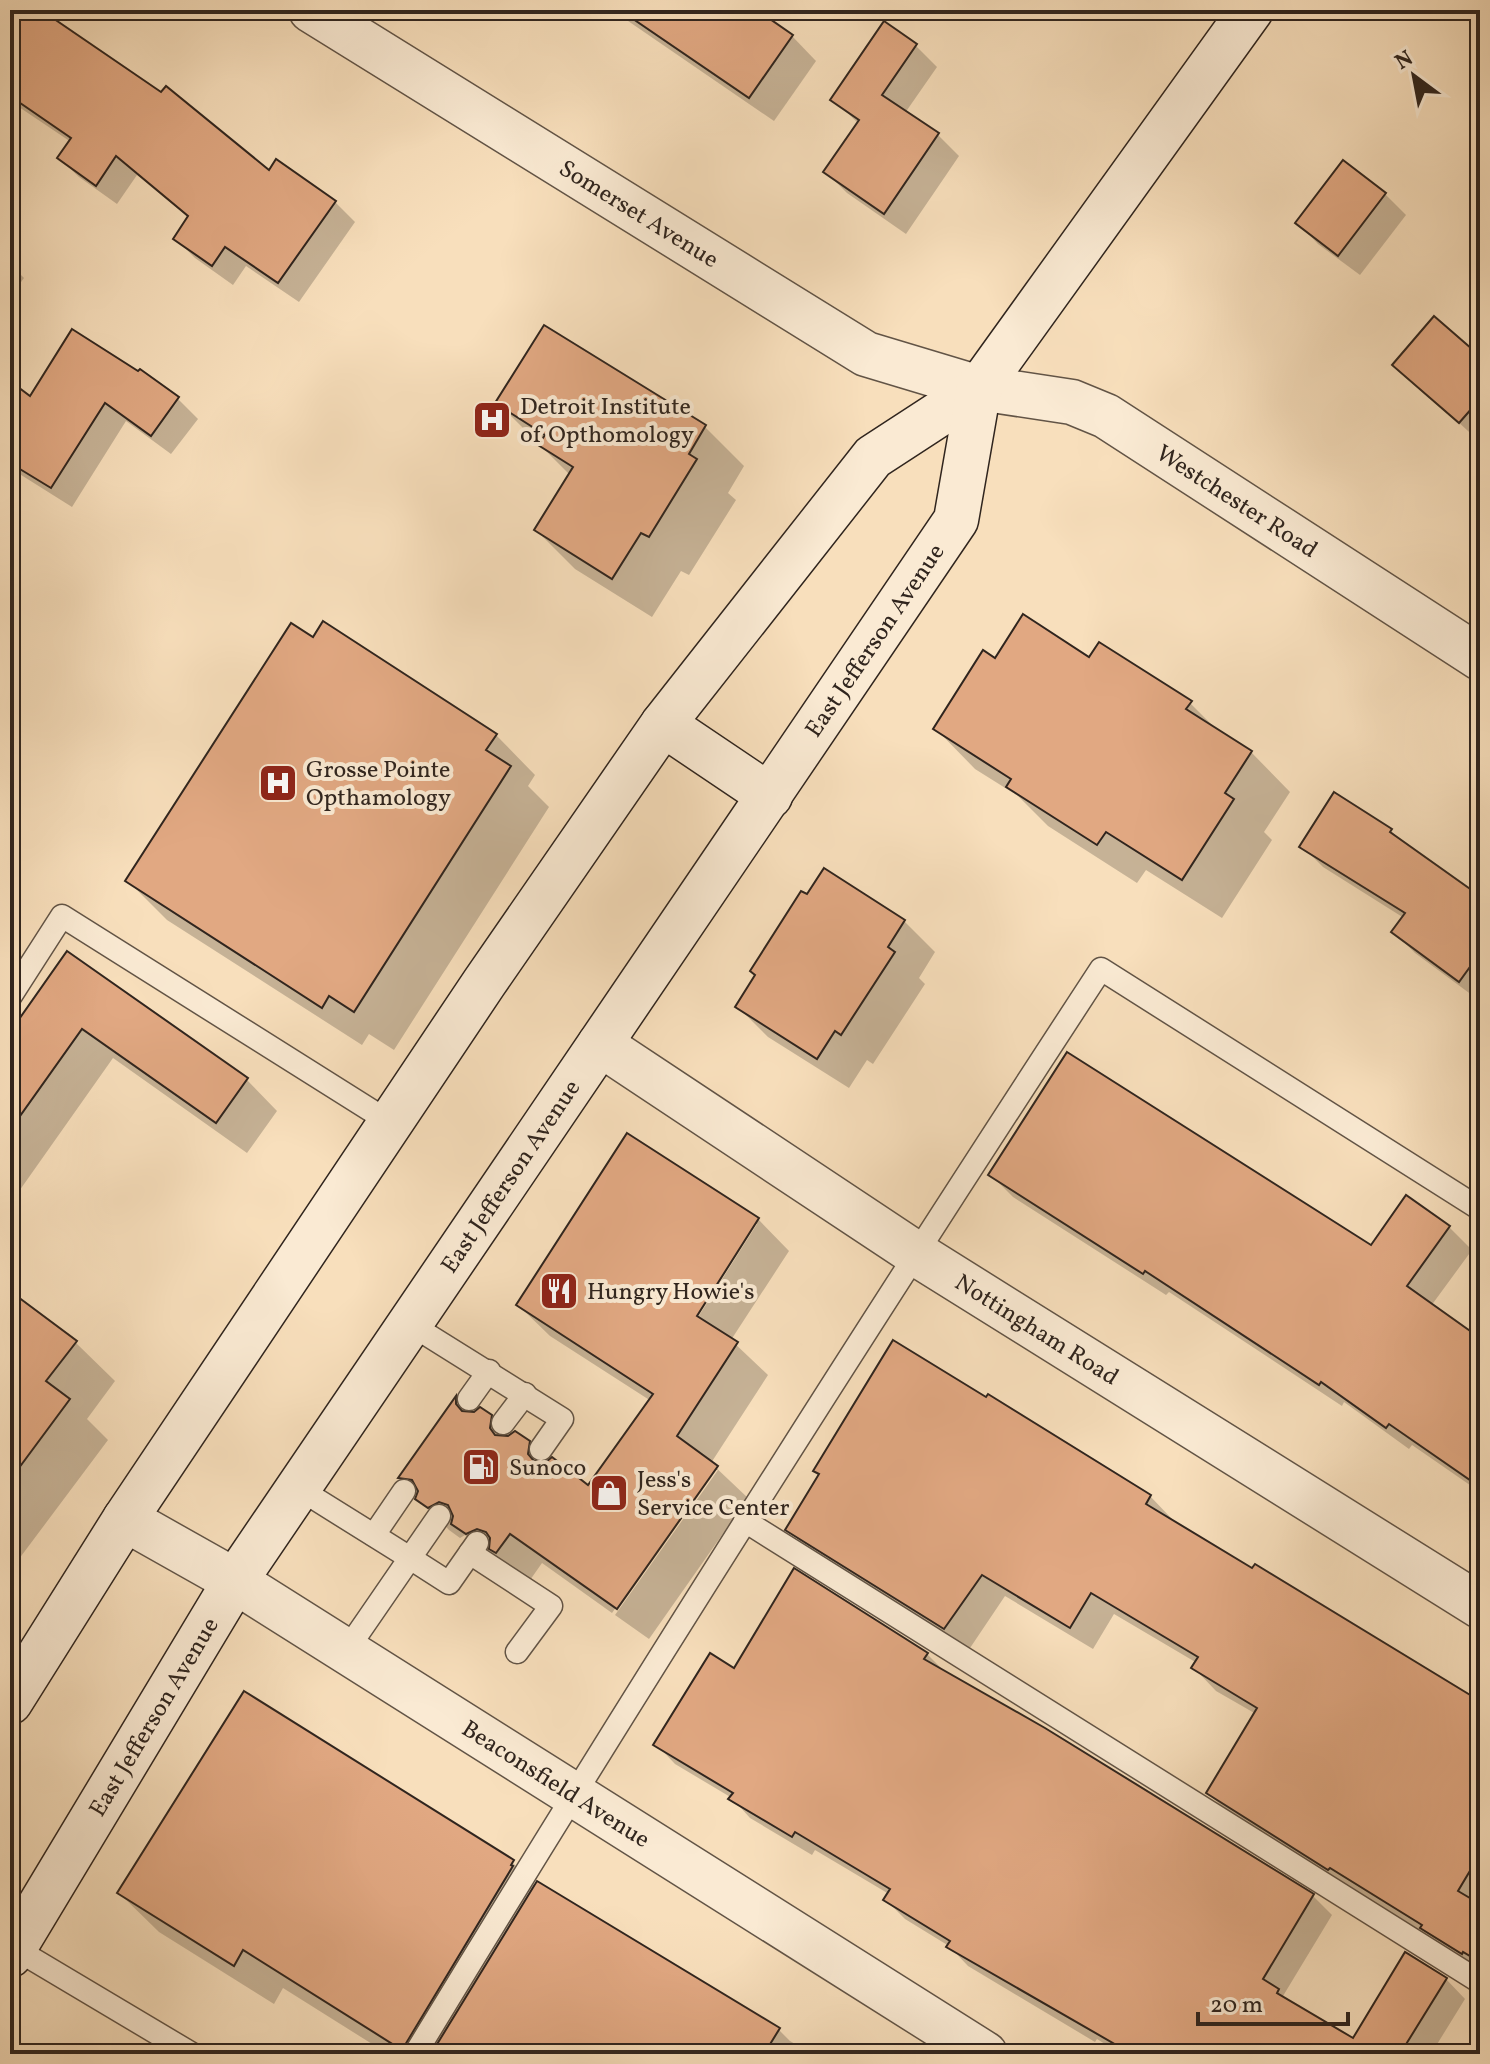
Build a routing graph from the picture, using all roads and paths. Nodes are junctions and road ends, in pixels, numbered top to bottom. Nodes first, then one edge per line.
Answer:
1 (311, 10) edge
2 (1251, 10) edge
3 (979, 388) junction
4 (1480, 658) edge
5 (663, 724) junction
6 (770, 796) junction
7 (10, 997) edge
8 (600, 1044) junction
9 (391, 1123) junction
10 (1480, 1209) edge
11 (915, 1253) junction
12 (410, 1324) junction
13 (489, 1371) junction
14 (525, 1394) junction
15 (469, 1399) dead end
16 (503, 1423) dead end
17 (541, 1449) dead end
18 (298, 1488) junction
19 (404, 1491) dead end
20 (439, 1516) dead end
21 (125, 1519) junction
22 (745, 1521) junction
23 (374, 1535) junction
24 (410, 1558) junction
25 (235, 1581) junction
26 (1480, 1606) edge
27 (346, 1651) junction
28 (517, 1652) dead end
29 (10, 1702) edge
30 (573, 1794) junction
31 (12, 1952) edge
32 (1480, 1982) edge
33 (192, 2054) edge
34 (415, 2054) edge
35 (985, 2054) edge

1 - 3 main road, Somerset Avenue
2 - 3 main road, East Jefferson Avenue
3 - 4 main road, Westchester Road
3 - 5 main road, East Jefferson Avenue
3 - 6 main road, East Jefferson Avenue
5 - 6 main road
5 - 9 main road, East Jefferson Avenue
6 - 8 main road, East Jefferson Avenue
7 - 9 lane
8 - 11 main road, Nottingham Road
8 - 12 main road, East Jefferson Avenue
9 - 21 main road, East Jefferson Avenue
10 - 11 lane
11 - 22 lane
11 - 26 main road, Nottingham Road
12 - 13 lane
12 - 18 main road, East Jefferson Avenue
13 - 14 lane
13 - 15 lane
14 - 16 lane
14 - 17 lane
18 - 23 lane
18 - 25 main road, East Jefferson Avenue
19 - 23 lane
20 - 24 lane
21 - 25 main road, Beaconsfield Avenue
21 - 29 main road, East Jefferson Avenue
22 - 30 lane
22 - 32 lane
23 - 24 lane
24 - 27 lane
24 - 28 lane
25 - 27 main road, Beaconsfield Avenue
25 - 31 main road, East Jefferson Avenue
27 - 30 main road, Beaconsfield Avenue
30 - 34 lane
30 - 35 main road, Beaconsfield Avenue
31 - 33 lane

